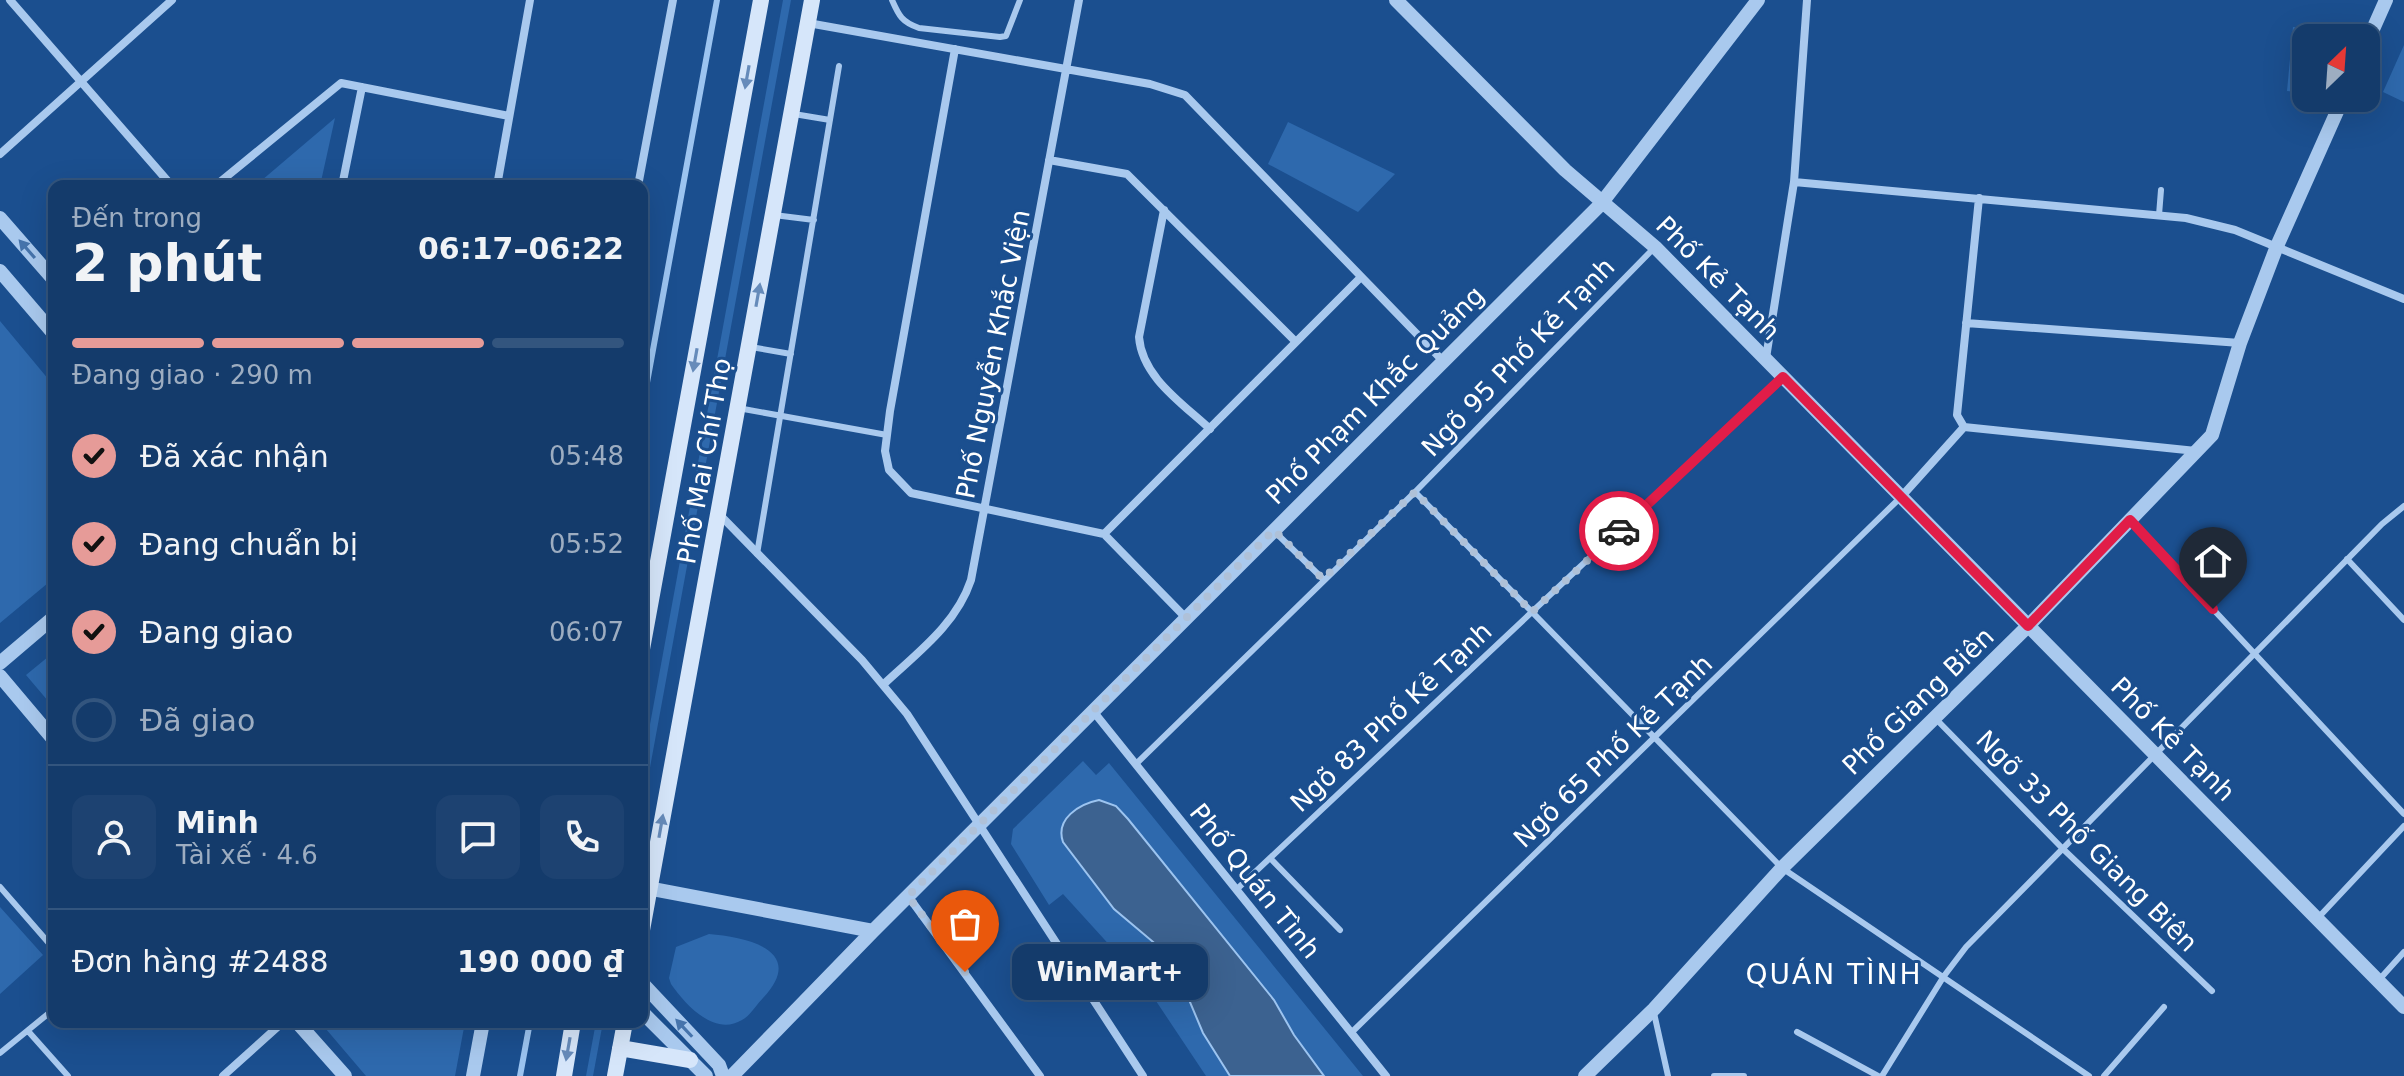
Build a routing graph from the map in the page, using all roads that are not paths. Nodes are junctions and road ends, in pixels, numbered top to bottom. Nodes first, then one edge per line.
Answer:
1 (10, 0) edge
2 (172, 0) edge
3 (530, 0) edge
4 (673, 0) edge
5 (761, 0) edge
6 (812, 0) edge
7 (892, 0) edge
8 (1020, 0) edge
9 (1079, 0) edge
10 (1396, 0) edge
11 (1758, 0) edge
12 (1807, 0) edge
13 (2386, 0) edge
14 (808, 23) junction
15 (2375, 24) edge
16 (955, 49) junction
17 (839, 66) dead end
18 (1066, 69) junction
19 (81, 81) junction
20 (362, 87) junction
21 (2337, 112) edge
22 (791, 114) junction
23 (509, 116) junction
24 (830, 120) junction
25 (0, 154) edge
26 (1049, 160) junction
27 (167, 180) edge
28 (222, 180) edge
29 (343, 180) edge
30 (498, 180) edge
31 (639, 180) edge
32 (1794, 182) junction
33 (2161, 190) dead end
34 (1979, 198) junction
35 (1603, 201) junction
36 (1164, 210) junction
37 (773, 215) junction
38 (2159, 215) junction
39 (0, 218) edge
40 (814, 220) junction
41 (2277, 246) junction
42 (1655, 247) junction
43 (0, 271) edge
44 (48, 273) edge
45 (1361, 277) junction
46 (2404, 299) edge
47 (1966, 323) junction
48 (48, 327) edge
49 (1296, 342) junction
50 (2240, 343) junction
51 (749, 347) junction
52 (791, 354) junction
53 (1765, 359) junction
54 (1443, 361) junction
55 (1783, 377) junction
56 (738, 408) junction
57 (780, 416) junction
58 (1964, 427) junction
59 (1210, 429) junction
60 (887, 435) junction
61 (2197, 451) junction
62 (1415, 492) junction
63 (1902, 496) junction
64 (2404, 506) edge
65 (985, 507) junction
66 (718, 514) junction
67 (2130, 520) junction
68 (1274, 530) junction
69 (1104, 534) junction
70 (757, 554) junction
71 (2347, 559) junction
72 (1323, 579) junction
73 (1532, 612) junction
74 (648, 616) edge
75 (1186, 618) junction
76 (2404, 620) edge
77 (48, 622) edge
78 (2028, 626) junction
79 (2254, 653) junction
80 (0, 663) edge
81 (0, 676) edge
82 (884, 684) junction
83 (1093, 711) junction
84 (1935, 718) junction
85 (48, 733) edge
86 (1655, 738) junction
87 (2154, 754) junction
88 (1136, 764) junction
89 (2404, 814) edge
90 (981, 824) junction
91 (2404, 826) edge
92 (2062, 848) junction
93 (1270, 858) junction
94 (1782, 868) junction
95 (648, 875) edge
96 (0, 887) edge
97 (1236, 890) junction
98 (648, 891) edge
99 (908, 896) junction
100 (2317, 919) junction
101 (1340, 930) dead end
102 (873, 931) junction
103 (48, 942) edge
104 (2404, 952) edge
105 (1944, 976) junction
106 (2378, 981) junction
107 (648, 989) edge
108 (2212, 991) dead end
109 (2164, 1007) dead end
110 (2404, 1007) edge
111 (1654, 1009) junction
112 (48, 1014) edge
113 (648, 1018) edge
114 (276, 1028) edge
115 (302, 1028) edge
116 (482, 1028) edge
117 (572, 1028) edge
118 (624, 1028) edge
119 (28, 1031) junction
120 (1797, 1032) dead end
121 (1351, 1033) junction
122 (620, 1048) junction
123 (0, 1053) edge
124 (690, 1060) junction
125 (1036, 1074) edge
126 (68, 1076) edge
127 (223, 1076) edge
128 (345, 1076) edge
129 (473, 1076) edge
130 (564, 1076) edge
131 (615, 1076) edge
132 (706, 1076) edge
133 (723, 1076) edge
134 (732, 1076) edge
135 (1143, 1076) edge
136 (1386, 1076) edge
137 (1585, 1076) edge
138 (1668, 1076) edge
139 (1714, 1076) edge
140 (1744, 1076) edge
141 (1880, 1076) edge
142 (2089, 1076) edge
143 (2104, 1076) edge

1 - 19 street
2 - 19 street
3 - 23 street
4 - 31 street
5 -> 74 main road, Phố Mai Chí Thọ
6 - 14 main road, Phố Mai Chí Thọ
7 - 8 lane
9 - 18 street, Phố Nguyễn Khắc Viện
10 - 35 street, Phố Kẻ Tạnh
11 - 35 street, Phố Phạm Khắc Quảng
12 - 32 street
13 - 15 street
14 - 16 street
14 - 22 main road, Phố Mai Chí Thọ
16 - 18 street
16 - 60 street
17 - 24 lane
18 - 26 street, Phố Nguyễn Khắc Viện
18 - 45 street
19 - 25 street
19 - 27 street
20 - 23 street
20 - 28 street
20 - 29 street
21 - 41 street, Phố Giang Biên
22 - 24 lane
22 - 37 main road, Phố Mai Chí Thọ
23 - 30 street
24 - 40 lane
26 - 36 street
26 - 65 street, Phố Nguyễn Khắc Viện
32 - 34 street
32 - 53 street
33 - 38 lane
34 - 38 street
34 - 47 street
35 - 42 street, Phố Kẻ Tạnh
35 - 54 street, Phố Phạm Khắc Quảng
36 - 49 street
36 - 59 street
37 - 40 lane
51 -> 37 main road, Phố Mai Chí Thọ
38 - 41 street
44 -> 39 street
40 - 52 lane
41 - 46 street
41 - 50 street, Phố Giang Biên
42 - 53 street, Phố Kẻ Tạnh
42 - 62 lane, Ngõ 95 Phố Kẻ Tạnh
43 - 48 street
45 - 49 street
45 - 54 street
47 - 50 street
47 - 58 street
49 - 59 street
50 - 61 street, Phố Giang Biên
51 - 52 lane
51 - 56 main road, Phố Mai Chí Thọ
52 - 57 lane
53 - 55 street, Phố Kẻ Tạnh
54 - 68 street, Phố Phạm Khắc Quảng
55 - 63 street, Phố Kẻ Tạnh
55 - 73 lane, Ngõ 83 Phố Kẻ Tạnh
56 - 57 lane
56 - 66 main road, Phố Mai Chí Thọ
57 - 60 lane
57 - 70 lane
58 - 61 street
58 - 63 street
59 - 69 street
60 - 65 street
61 - 67 street, Phố Giang Biên
62 - 72 lane, Ngõ 95 Phố Kẻ Tạnh
62 - 73 lane
63 - 78 street, Phố Kẻ Tạnh
63 - 86 lane, Ngõ 65 Phố Kẻ Tạnh
64 - 71 lane
65 - 69 street
65 - 82 street, Phố Nguyễn Khắc Viện
66 - 70 street
95 -> 66 main road, Phố Mai Chí Thọ
67 - 78 street, Phố Giang Biên
67 - 79 lane
68 - 72 lane
68 - 75 street, Phố Phạm Khắc Quảng
69 - 75 street
70 - 82 street
71 - 76 lane
71 - 79 lane
72 - 88 lane, Ngõ 95 Phố Kẻ Tạnh
73 - 86 lane
73 - 93 lane, Ngõ 83 Phố Kẻ Tạnh
75 - 83 street, Phố Phạm Khắc Quảng
77 - 80 street
78 - 84 street, Phố Giang Biên
78 - 87 street, Phố Kẻ Tạnh
79 - 87 lane
79 - 89 lane
81 - 85 street
82 - 90 street
83 - 88 street, Phố Quán Tình
83 - 90 street, Phố Phạm Khắc Quảng
84 - 92 lane, Ngõ 33 Phố Giang Biên
84 - 94 street, Phố Giang Biên
86 - 94 lane
86 - 121 lane, Ngõ 65 Phố Kẻ Tạnh
87 - 92 lane
87 - 100 street, Phố Kẻ Tạnh
88 - 97 street, Phố Quán Tình
90 - 99 street, Phố Phạm Khắc Quảng
90 - 135 street
91 - 100 lane
92 - 105 lane
92 - 108 lane, Ngõ 33 Phố Giang Biên
93 - 97 lane, Ngõ 83 Phố Kẻ Tạnh
93 - 101 lane
94 - 105 lane
94 - 111 street, Phố Giang Biên
96 - 103 lane
97 - 121 street, Phố Quán Tình
98 - 102 street
99 - 102 street, Phố Phạm Khắc Quảng
99 - 125 street
100 - 106 street, Phố Kẻ Tạnh
102 - 134 street, Phố Phạm Khắc Quảng
104 - 106 lane
105 - 141 lane
105 - 142 lane
106 - 110 street, Phố Kẻ Tạnh
133 -> 107 street
109 - 143 lane
111 - 137 street, Phố Giang Biên
111 - 138 lane
112 - 119 lane
113 - 124 street
114 - 127 street
115 - 128 street
116 - 129 street
117 -> 130 main road
118 - 122 main road
119 - 123 lane
119 - 126 lane
120 - 141 lane
121 - 136 street, Phố Quán Tình
122 - 124 main road
122 - 131 main road
124 - 132 street
139 - 140 lane

